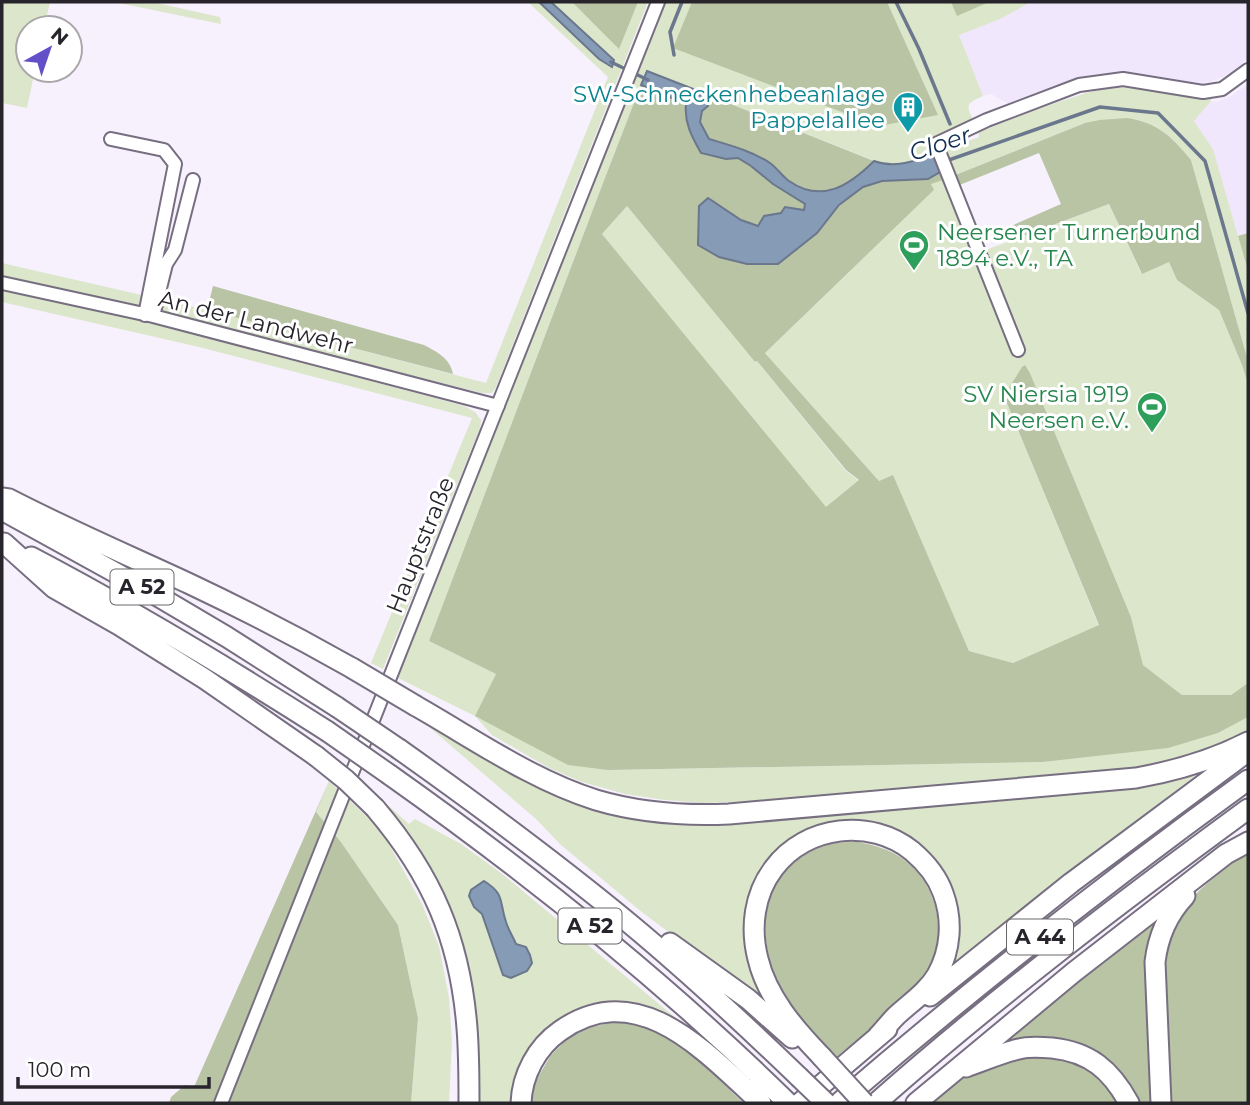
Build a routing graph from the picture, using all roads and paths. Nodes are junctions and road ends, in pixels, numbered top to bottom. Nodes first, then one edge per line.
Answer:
1 (658, 2) edge
2 (1248, 70) edge
3 (111, 139) dead end
4 (192, 180) dead end
5 (2, 283) edge
6 (149, 316) junction
7 (1018, 350) dead end
8 (498, 406) junction
9 (2, 498) edge
10 (2, 510) edge
11 (3, 542) edge
12 (1248, 742) edge
13 (1248, 751) edge
14 (1248, 780) edge
15 (1248, 809) edge
16 (1247, 844) edge
17 (601, 901) junction
18 (461, 978) junction
19 (878, 1036) junction
20 (819, 1058) junction
21 (955, 1070) junction
22 (843, 1094) edge
23 (783, 1098) edge
24 (221, 1103) edge
25 (457, 1103) edge
26 (469, 1103) edge
27 (521, 1103) edge
28 (761, 1103) edge
29 (800, 1103) edge
30 (826, 1103) edge
31 (864, 1103) edge
32 (876, 1103) edge
33 (916, 1103) edge
34 (1129, 1103) edge
35 (1161, 1103) edge

1 - 8 street, Hauptstraße
2 - 7 street
3 - 6 street
4 - 6 street
5 - 6 street, An der Landwehr
6 - 8 street, An der Landwehr
8 - 24 street, Hauptstraße
9 - 12 highway, bridge
10 - 17 highway, A 52, bridge
11 - 18 highway, bridge
11 - 23 highway, A 52, bridge
13 - 19 highway
14 - 22 highway, A 44
15 - 32 highway, A 44
16 - 21 highway
16 - 35 highway
17 - 20 highway
17 - 30 highway, A 52, bridge
18 - 25 highway
18 - 26 highway
19 - 20 highway
19 - 29 highway
20 - 22 highway, bridge
21 - 33 highway
21 - 34 highway
22 - 31 highway, bridge
27 - 28 highway

